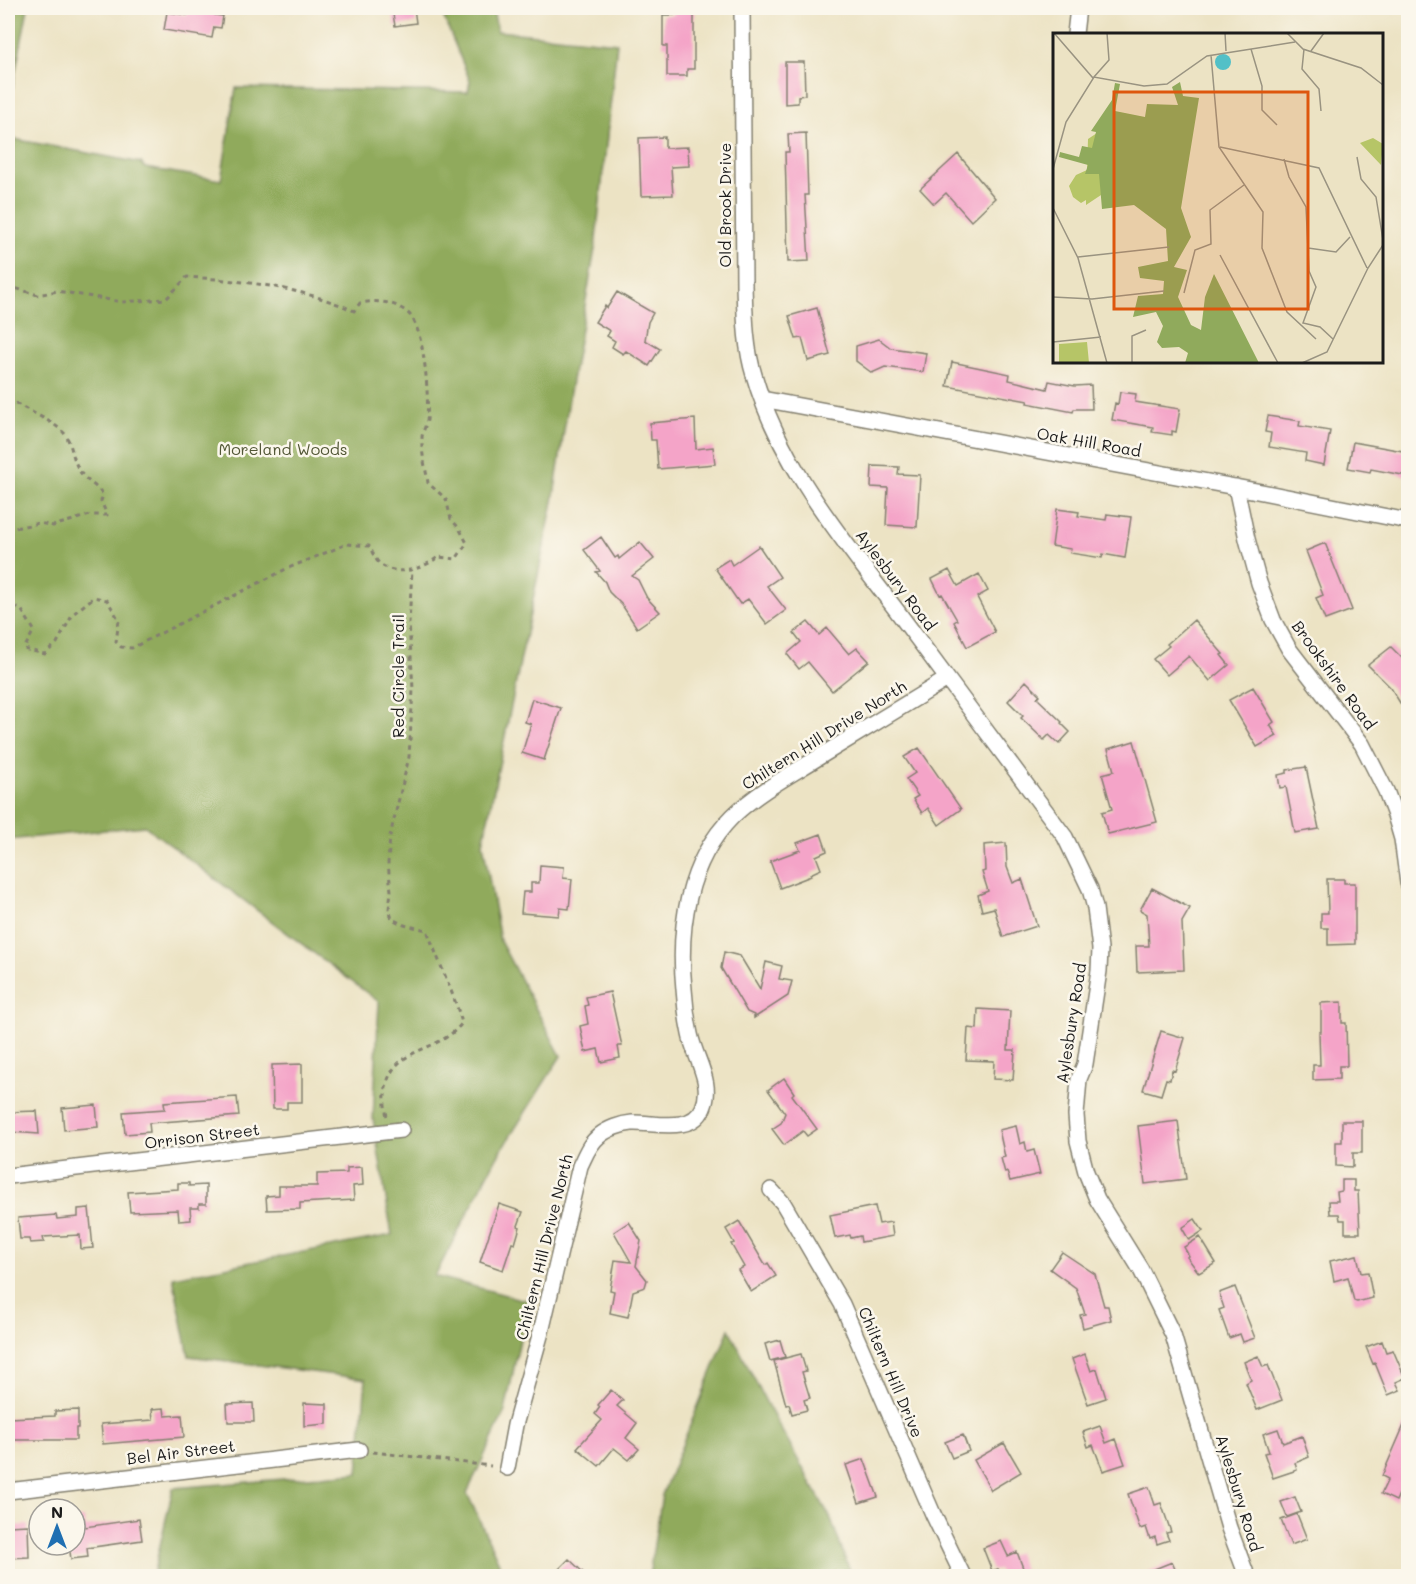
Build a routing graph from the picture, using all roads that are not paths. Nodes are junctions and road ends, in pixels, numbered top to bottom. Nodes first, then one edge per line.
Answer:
1 (742, 8) edge
2 (1078, 8) edge
3 (1075, 33) edge
4 (762, 399) junction
5 (1236, 487) junction
6 (1408, 521) edge
7 (947, 679) junction
8 (1408, 883) edge
9 (401, 1130) road end
10 (8, 1176) edge
11 (771, 1190) dead end
12 (359, 1450) road end
13 (507, 1468) road end
14 (8, 1491) edge
15 (963, 1576) edge
16 (1247, 1576) edge

1 - 4 street, Old Brook Drive
2 - 3 street
4 - 5 street, Oak Hill Road
4 - 7 street, Aylesbury Road
5 - 6 street, Oak Hill Road
5 - 8 street, Brookshire Road
7 - 13 street, Chiltern Hill Drive North
7 - 16 street, Aylesbury Road
9 - 10 street, Orrison Street
11 - 15 street, Chiltern Hill Drive
12 - 14 street, Bel Air Street

